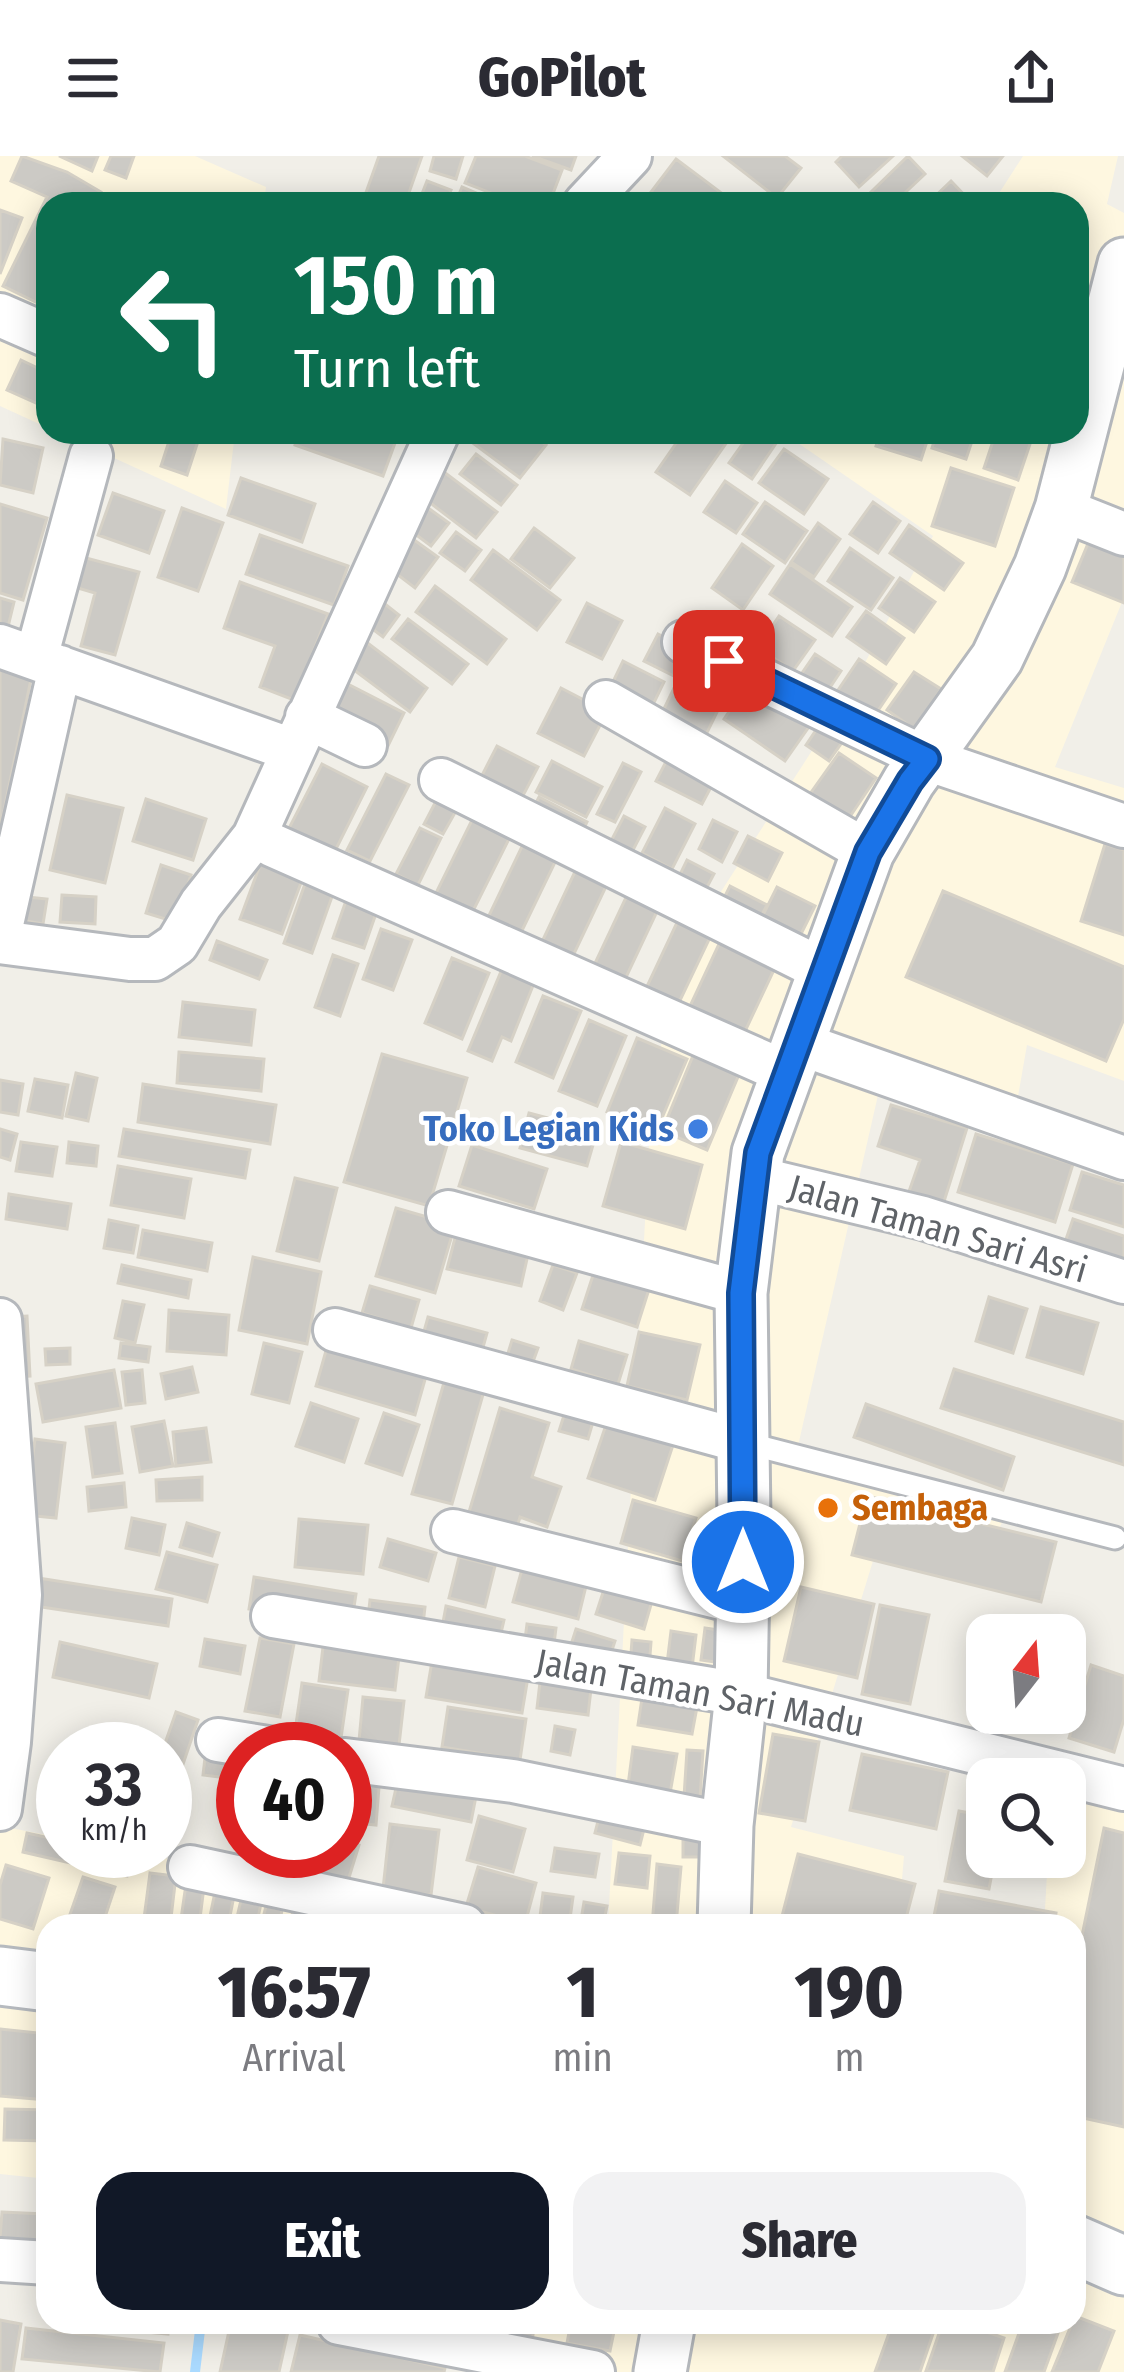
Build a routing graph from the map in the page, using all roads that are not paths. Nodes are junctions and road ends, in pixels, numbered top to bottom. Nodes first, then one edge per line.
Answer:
1 (630, 156) edge
2 (596, 192) edge
3 (1124, 264) edge
4 (0, 315) edge
5 (36, 330) edge
6 (1089, 400) edge
7 (432, 444) edge
8 (1078, 444) edge
9 (91, 456) dead end
10 (1061, 509) junction
11 (1124, 534) edge
12 (684, 641) dead end
13 (32, 657) edge
14 (607, 702) dead end
15 (300, 733) junction
16 (365, 745) dead end
17 (927, 759) junction
18 (441, 779) dead end
19 (1124, 826) edge
20 (272, 845) dead end
21 (868, 852) junction
22 (0, 938) edge
23 (825, 971) junction
24 (792, 1058) junction
25 (1124, 1158) edge
26 (752, 1177) junction
27 (448, 1212) dead end
28 (1124, 1282) edge
29 (741, 1293) junction
30 (0, 1320) edge
31 (335, 1330) dead end
32 (741, 1442) junction
33 (453, 1531) dead end
34 (1115, 1538) dead end
35 (742, 1604) junction
36 (273, 1616) dead end
37 (741, 1694) junction
38 (372, 1763) edge
39 (1124, 1789) edge
40 (0, 1809) edge
41 (727, 1825) junction
42 (192, 1867) edge
43 (408, 1914) edge
44 (724, 1914) edge
45 (0, 1976) edge
46 (36, 1980) edge
47 (1086, 2249) edge
48 (0, 2260) edge
49 (36, 2262) edge
50 (1124, 2266) edge
51 (396, 2334) edge
52 (667, 2334) edge
53 (593, 2372) edge
54 (661, 2372) edge

1 - 2 street
3 - 6 street
4 - 5 street
7 - 15 street
8 - 10 street
9 - 13 street
10 - 11 street
10 - 17 street
12 - 17 street
13 - 15 street
13 - 22 street
14 - 21 street
15 - 16 street
15 - 22 street
17 - 19 street
17 - 21 street
18 - 23 street
20 - 24 street
21 - 23 street
23 - 24 street
24 - 25 street
24 - 26 street
26 - 28 street, Jalan Taman Sari Asri
26 - 29 street
27 - 29 street
29 - 32 street
30 - 40 street
31 - 32 street
32 - 34 lane
32 - 35 street
33 - 35 street
35 - 37 street
36 - 37 street, Jalan Taman Sari Madu
37 - 39 street, Jalan Taman Sari Madu
37 - 41 street
38 - 41 street
41 - 44 street
42 - 43 street
45 - 46 main road
47 - 50 main road
48 - 49 street
51 - 53 street
52 - 54 street

